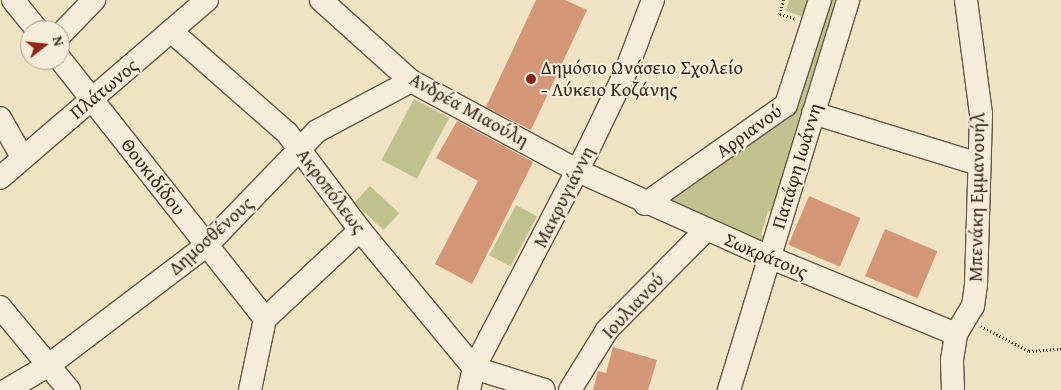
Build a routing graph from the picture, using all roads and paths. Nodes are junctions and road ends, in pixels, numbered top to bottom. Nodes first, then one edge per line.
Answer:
1 (13, 0) edge
2 (94, 0) edge
3 (207, 0) edge
4 (322, 0) edge
5 (653, 0) edge
6 (784, 0) edge
7 (820, 0) edge
8 (848, 0) edge
9 (966, 0) edge
10 (29, 20) edge
11 (812, 24) junction
12 (70, 25) edge
13 (170, 31) junction
14 (69, 70) edge
15 (411, 80) junction
16 (92, 100) junction
17 (813, 113) junction
18 (0, 118) edge
19 (300, 151) junction
20 (22, 157) junction
21 (979, 164) junction
22 (578, 171) junction
23 (0, 178) edge
24 (645, 204) junction
25 (360, 230) junction
26 (706, 230) junction
27 (207, 245) junction
28 (769, 258) junction
29 (0, 307) edge
30 (265, 319) junction
31 (979, 325) dead end
32 (956, 334) junction
33 (1061, 349) edge
34 (50, 365) junction
35 (474, 368) junction
36 (7, 390) edge
37 (69, 390) edge
38 (250, 390) edge
39 (469, 390) edge
40 (544, 390) edge
41 (570, 390) edge
42 (729, 390) edge
43 (953, 390) edge

1 - 10 street
2 - 12 street
3 - 13 street, Πλάτωνος
4 - 15 street, Ανδρέα Μιαούλη
5 - 22 street, Μακρυγιάννη
6 - 11 path
7 - 11 street, Αρριανού
8 - 17 street, Παπάφη Ιωάννη
9 - 21 street, Μπενάκη Εμμανουήλ
11 - 24 street, Αρριανού
13 - 16 street, Πλάτωνος
13 - 19 street, Ακροπόλεως
14 - 16 street, Θουκιδίδου
15 - 19 street, Δημοσθένους
15 - 22 street, Ανδρέα Μιαούλη
16 - 20 street, Πλάτωνος
16 - 27 street, Θουκιδίδου
17 - 21 street
17 - 28 street, Παπάφη Ιωάννη
18 - 20 street
19 - 25 street, Ακροπόλεως
19 - 27 street, Δημοσθένους
20 - 23 street, Πλάτωνος
21 - 32 street, Μπενάκη Εμμανουήλ
22 - 24 street, Σωκράτους
22 - 35 street, Μακρυγιάννη
24 - 26 street, Σωκράτους
25 - 30 street
25 - 35 street, Ακροπόλεως
26 - 28 street, Σωκράτους
26 - 41 street, Ιουλιανού
27 - 30 street, Θουκιδίδου
27 - 34 street, Δημοσθένους
28 - 32 street, Σωκράτους
28 - 42 street, Παπάφη Ιωάννη
29 - 34 street
30 - 38 street
31 - 33 path
32 - 43 street, Μπενάκη Εμμανουήλ
34 - 36 street, Δημοσθένους
34 - 37 street
35 - 39 street, Μακρυγιάννη
35 - 40 street

